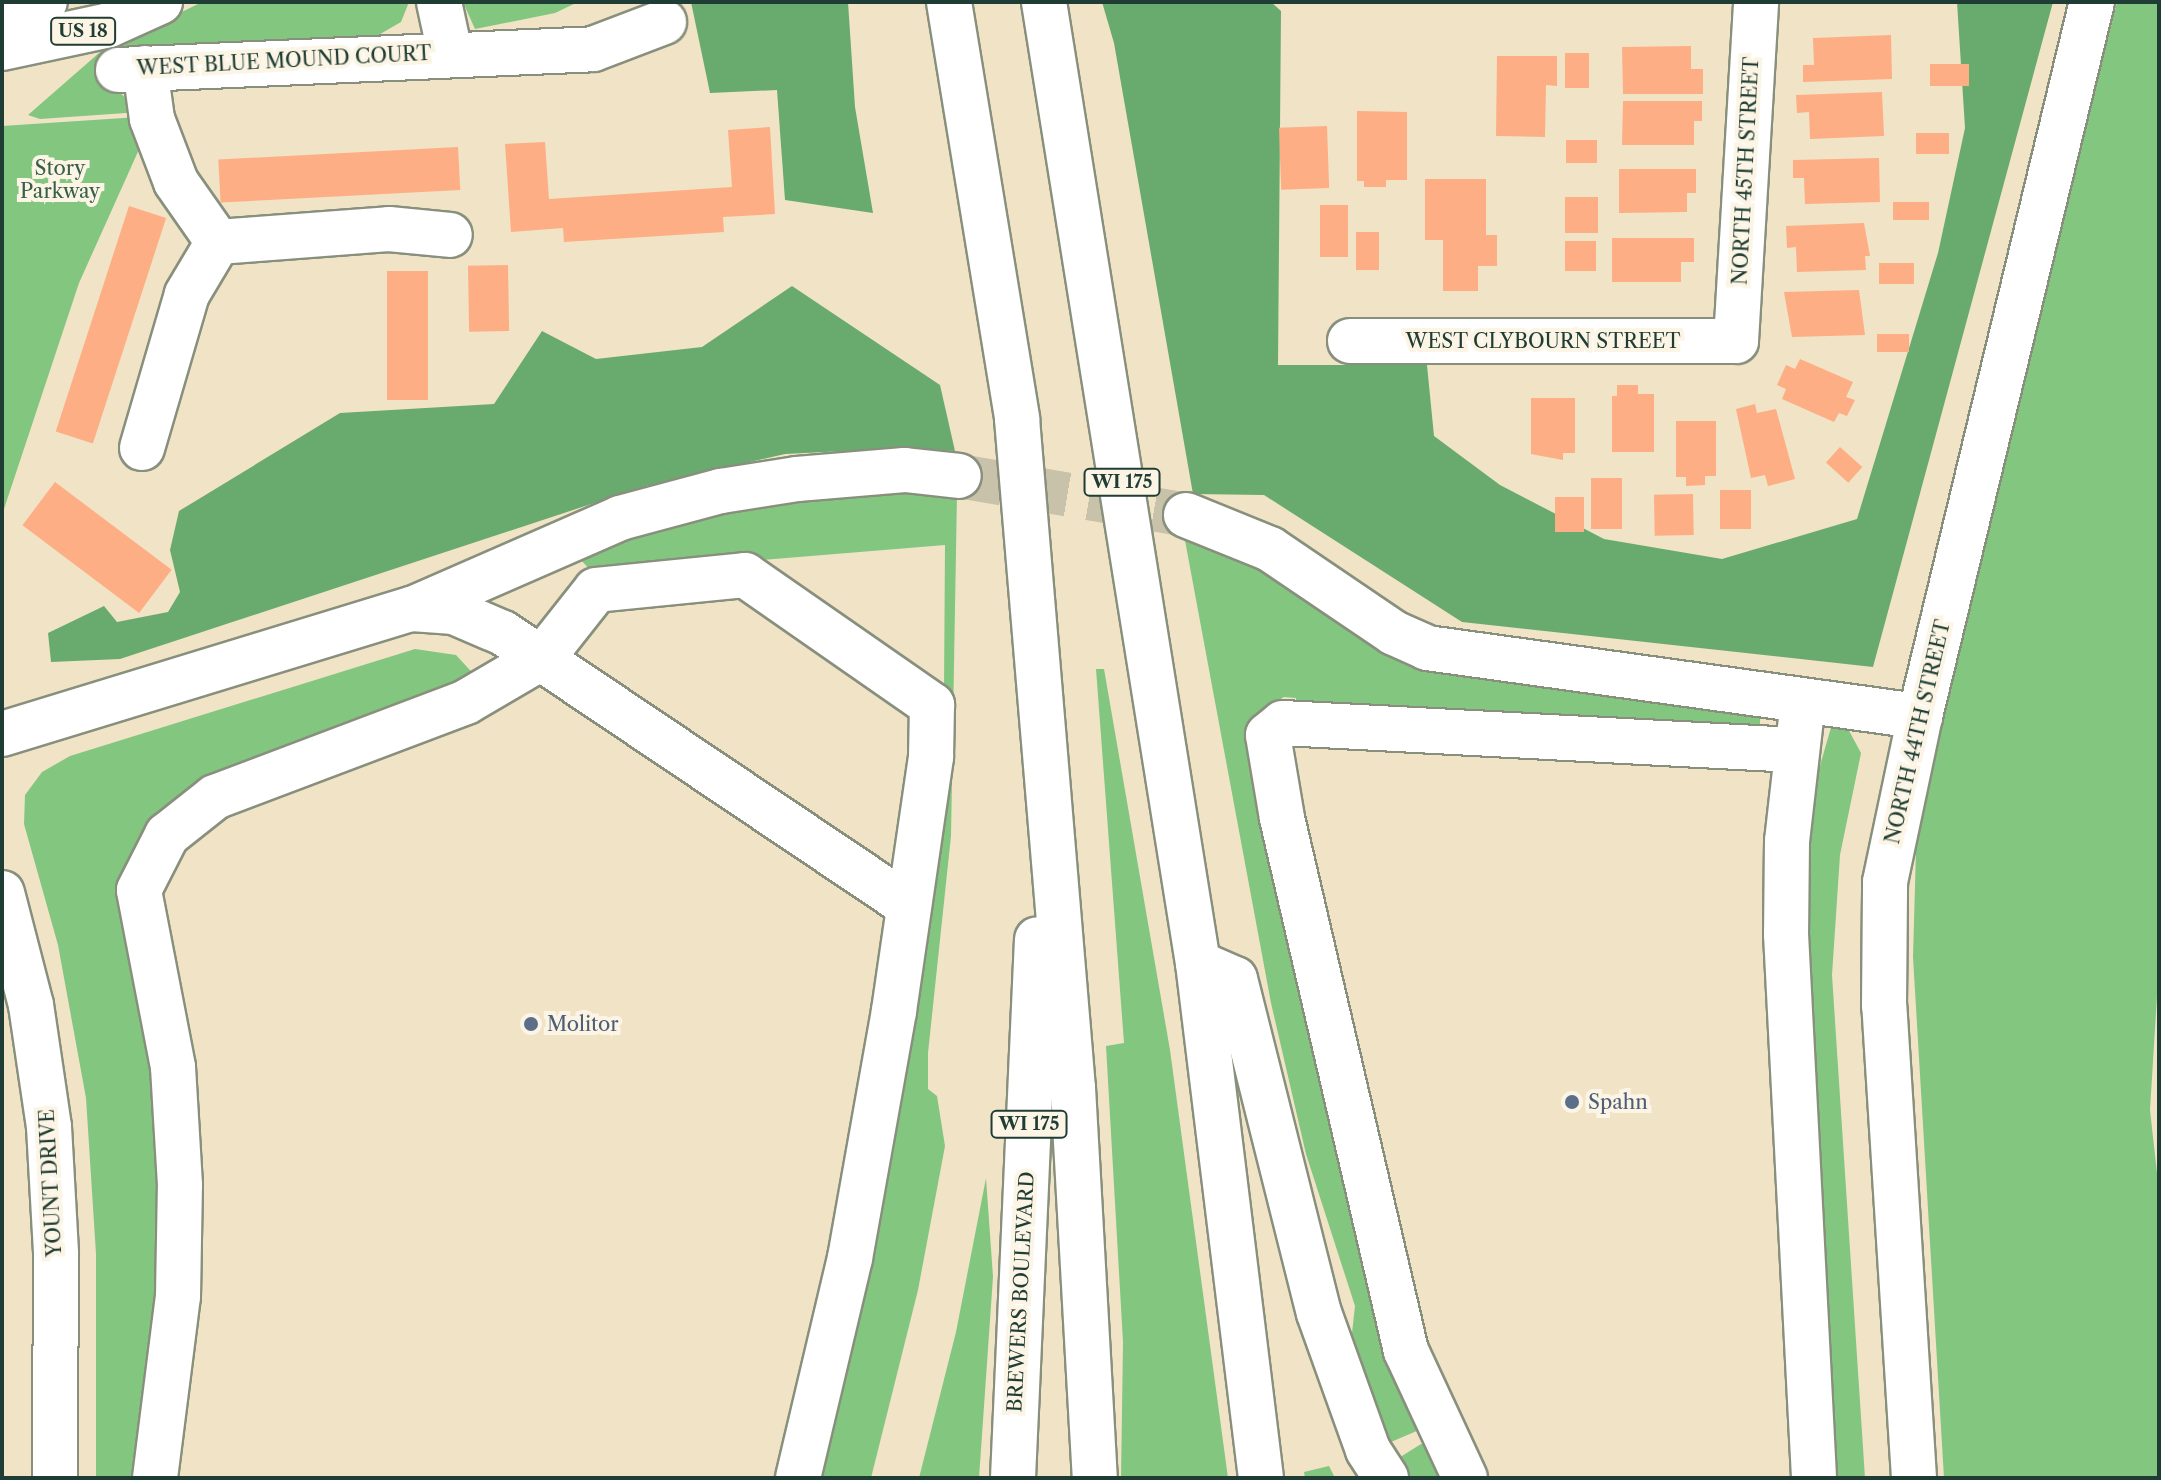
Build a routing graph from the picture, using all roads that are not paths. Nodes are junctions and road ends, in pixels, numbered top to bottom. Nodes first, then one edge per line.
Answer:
1 (45, 2) edge
2 (160, 2) edge
3 (439, 2) edge
4 (934, 2) edge
5 (949, 2) edge
6 (1044, 2) edge
7 (1756, 2) edge
8 (2092, 2) edge
9 (664, 22) dead end
10 (2, 28) edge
11 (2, 48) edge
12 (450, 53) junction
13 (962, 87) junction
14 (450, 235) dead end
15 (218, 242) junction
16 (1350, 341) dead end
17 (1736, 341) joint
18 (142, 448) dead end
19 (959, 476) tunnel mouth
20 (1186, 515) tunnel mouth
21 (412, 609) junction
22 (543, 657) junction
23 (1803, 701) junction
24 (1920, 716) junction
25 (2, 734) edge
26 (1795, 750) junction
27 (1045, 769) junction
28 (2, 893) edge
29 (909, 906) junction
30 (1198, 963) junction
31 (55, 1478) edge
32 (155, 1478) edge
33 (798, 1478) edge
34 (1013, 1478) edge
35 (1095, 1478) edge
36 (1261, 1478) edge
37 (1386, 1478) edge
38 (1465, 1478) edge
39 (1814, 1478) edge
40 (1914, 1478) edge

1 - 10 main road, US 18
2 - 11 main road, US 18
3 - 12 main road, WEST BLUE MOUND COURT
4 - 13 main road
5 - 13 main road, WI 175
6 - 30 main road, WI 175
7 - 17 main road, NORTH 45TH STREET
8 - 24 main road, NORTH 44TH STREET
9 - 12 main road, WEST BLUE MOUND COURT
12 - 15 main road, WEST BLUE MOUND COURT
13 - 27 main road, WI 175
14 - 15 main road
15 - 18 main road
16 - 17 main road, WEST CLYBOURN STREET
19 - 21 main road
20 - 23 main road
21 - 22 main road
21 - 25 main road
22 - 29 main road
22 - 29 main road
22 - 32 main road
23 - 24 main road
23 - 26 main road
24 - 40 main road, NORTH 44TH STREET
26 - 38 main road
26 - 39 main road
27 - 34 main road, BREWERS BOULEVARD / WI 175
27 - 35 main road
28 - 31 main road, YOUNT DRIVE
29 - 33 main road
30 - 36 main road, WI 175
30 - 37 main road

